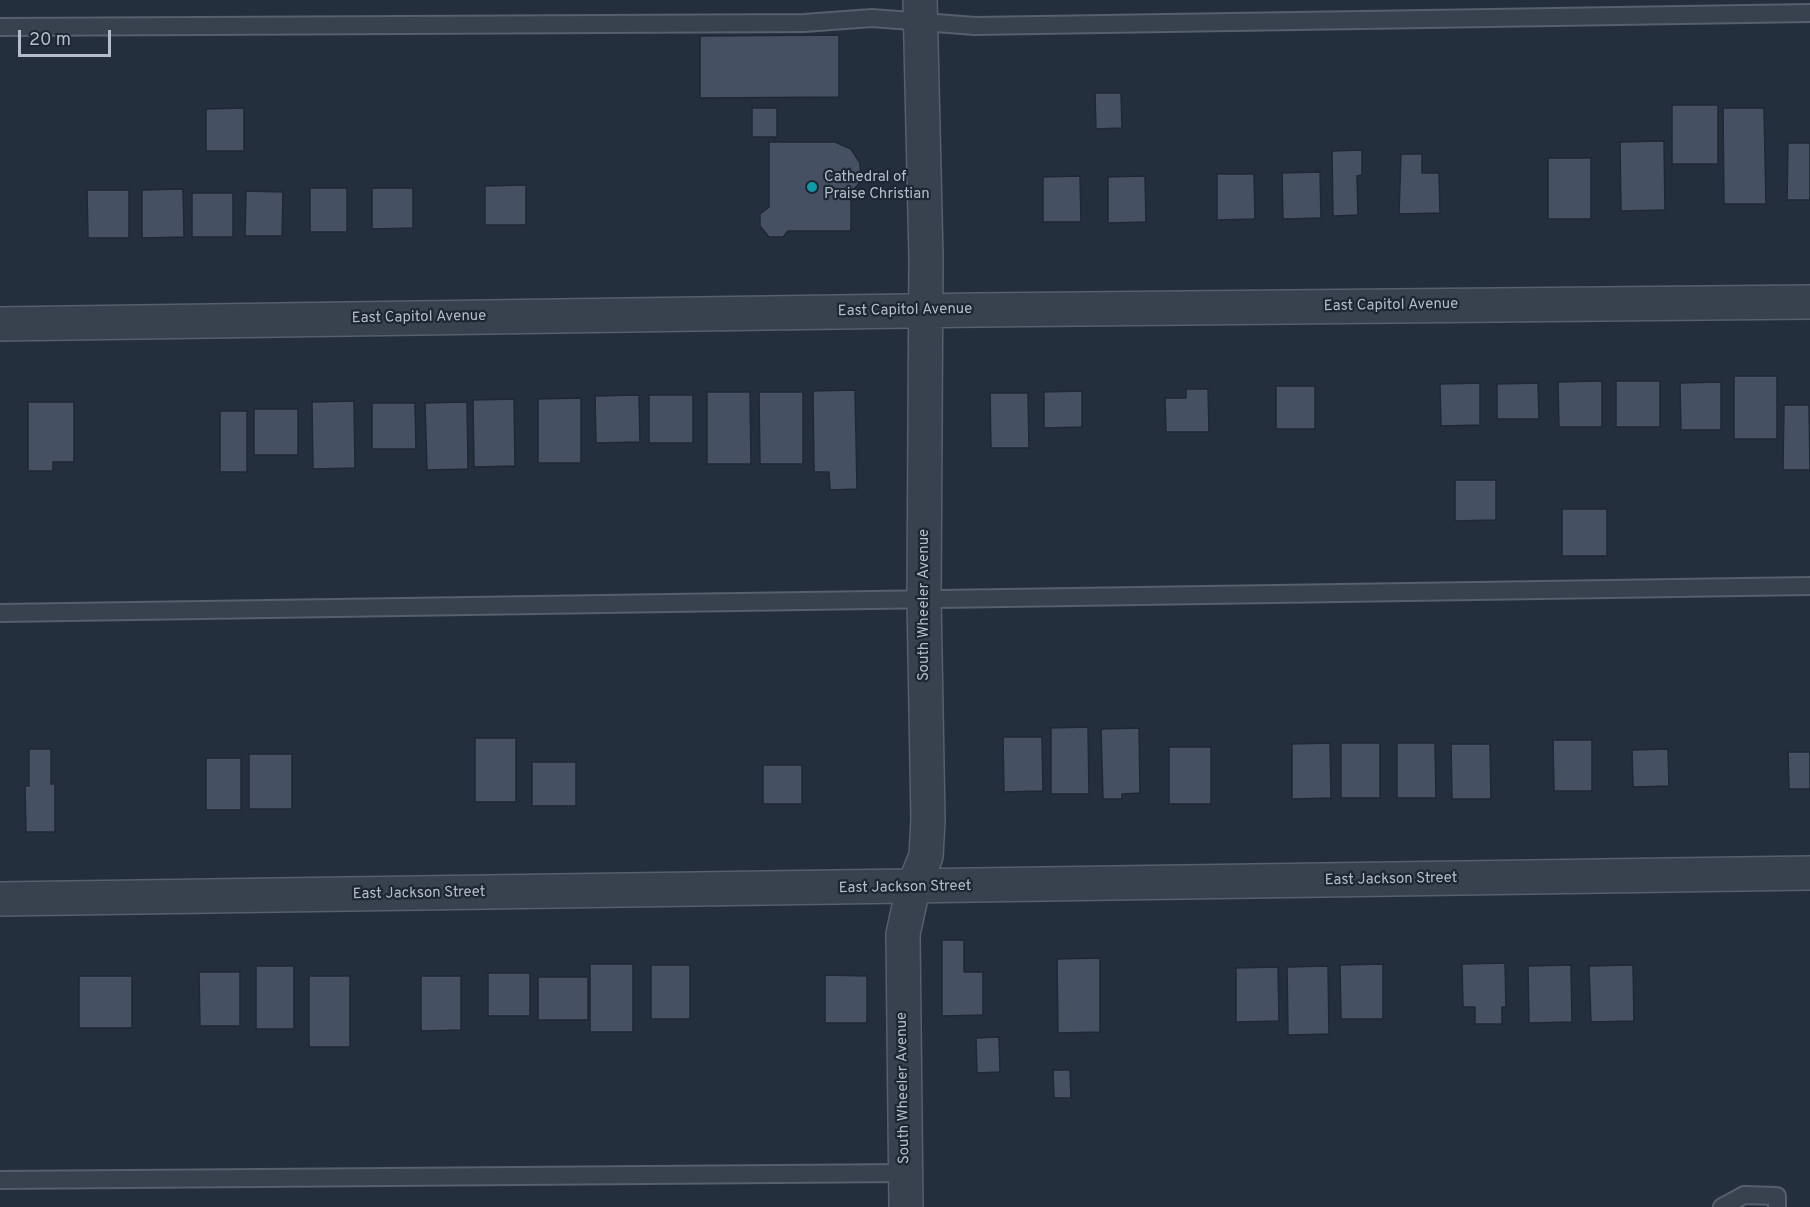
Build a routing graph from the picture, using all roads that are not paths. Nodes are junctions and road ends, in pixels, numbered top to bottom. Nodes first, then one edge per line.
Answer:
1 (920, 12) edge
2 (1810, 13) edge
3 (0, 27) edge
4 (1810, 302) edge
5 (926, 311) junction
6 (0, 324) edge
7 (1810, 586) edge
8 (924, 598) junction
9 (0, 612) edge
10 (1810, 873) edge
11 (913, 888) junction
12 (0, 899) edge
13 (906, 1173) junction
14 (0, 1180) edge
15 (906, 1207) edge
16 (1722, 1207) edge
17 (1778, 1207) edge

1 - 2 lane
1 - 3 lane
1 - 5 street, South Wheeler Avenue
4 - 5 street, East Capitol Avenue
5 - 6 street, East Capitol Avenue
5 - 8 street, South Wheeler Avenue
7 - 8 lane
8 - 9 lane
8 - 11 street, South Wheeler Avenue
10 - 11 street, East Jackson Street
11 - 12 street, East Jackson Street
11 - 13 street, South Wheeler Avenue
13 - 14 lane
13 - 15 street, South Wheeler Avenue
16 - 17 lane

